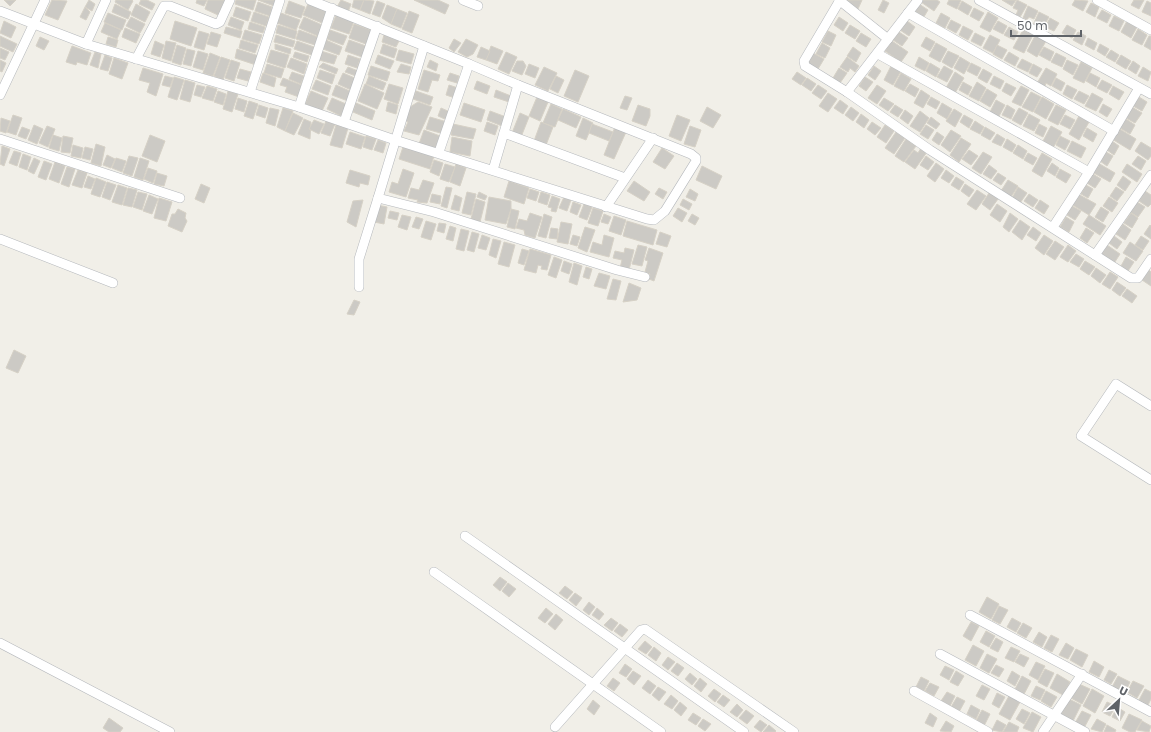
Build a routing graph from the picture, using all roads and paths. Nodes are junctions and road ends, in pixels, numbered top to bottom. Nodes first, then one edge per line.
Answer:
1 (45, 0) edge
2 (106, 0) edge
3 (230, 0) edge
4 (280, 0) edge
5 (310, 0) edge
6 (463, 0) edge
7 (840, 0) edge
8 (918, 0) edge
9 (979, 0) edge
10 (1097, 0) edge
11 (478, 6) dead end
12 (332, 8) junction
13 (0, 12) edge
14 (908, 13) junction
15 (34, 25) junction
16 (377, 26) junction
17 (1151, 30) edge
18 (888, 39) junction
19 (86, 44) junction
20 (424, 46) junction
21 (878, 54) junction
22 (136, 59) junction
23 (469, 64) junction
24 (518, 85) junction
25 (1139, 88) junction
26 (250, 92) junction
27 (847, 92) junction
28 (1151, 94) edge
29 (0, 95) edge
30 (299, 107) junction
31 (344, 122) junction
32 (1114, 131) junction
33 (504, 132) junction
34 (653, 138) junction
35 (0, 139) edge
36 (396, 140) junction
37 (439, 152) junction
38 (493, 170) junction
39 (1089, 172) junction
40 (1151, 175) edge
41 (625, 178) junction
42 (180, 198) dead end
43 (378, 198) junction
44 (606, 207) junction
45 (1053, 227) junction
46 (0, 239) edge
47 (1094, 255) junction
48 (1151, 260) edge
49 (645, 277) dead end
50 (113, 283) dead end
51 (358, 287) dead end
52 (1151, 406) edge
53 (1151, 480) edge
54 (465, 536) dead end
55 (434, 572) dead end
56 (970, 615) dead end
57 (0, 643) edge
58 (625, 649) junction
59 (940, 654) dead end
60 (1082, 674) junction
61 (594, 685) junction
62 (914, 690) dead end
63 (1151, 712) edge
64 (1054, 715) junction
65 (555, 727) dead end
66 (170, 732) edge
67 (661, 732) edge
68 (744, 732) edge
69 (794, 732) edge
70 (988, 732) edge
71 (1043, 732) edge
72 (1085, 732) edge

1 - 15 street
2 - 19 street
3 - 22 street
4 - 26 street
5 - 12 street
6 - 11 street
7 - 18 street
7 - 27 street
8 - 14 street
9 - 25 street
10 - 17 street
12 - 16 street
12 - 30 street
13 - 15 street
14 - 18 street
14 - 32 street
15 - 19 street
15 - 29 street
16 - 20 street
16 - 31 street
18 - 21 street
19 - 22 street
20 - 23 street
20 - 36 street
21 - 27 street
21 - 39 street
22 - 26 street
23 - 24 street
23 - 37 street
24 - 33 street
24 - 34 street
25 - 28 street
25 - 32 street
26 - 30 street
27 - 45 street
30 - 31 street
31 - 36 street
32 - 39 street
33 - 38 street
33 - 41 street
34 - 41 street
34 - 44 street
35 - 42 street
36 - 37 street
36 - 43 street
37 - 38 street
38 - 44 street
39 - 45 street
40 - 47 street
41 - 44 street
43 - 49 street
43 - 51 street
45 - 47 street
46 - 50 street
47 - 48 street
52 - 53 street
54 - 58 street
55 - 61 street
56 - 60 street
57 - 66 street
58 - 61 street
58 - 68 street
58 - 69 street
59 - 64 street
60 - 63 street
60 - 64 street
61 - 65 street
61 - 67 street
62 - 70 street
64 - 71 street
64 - 72 street

